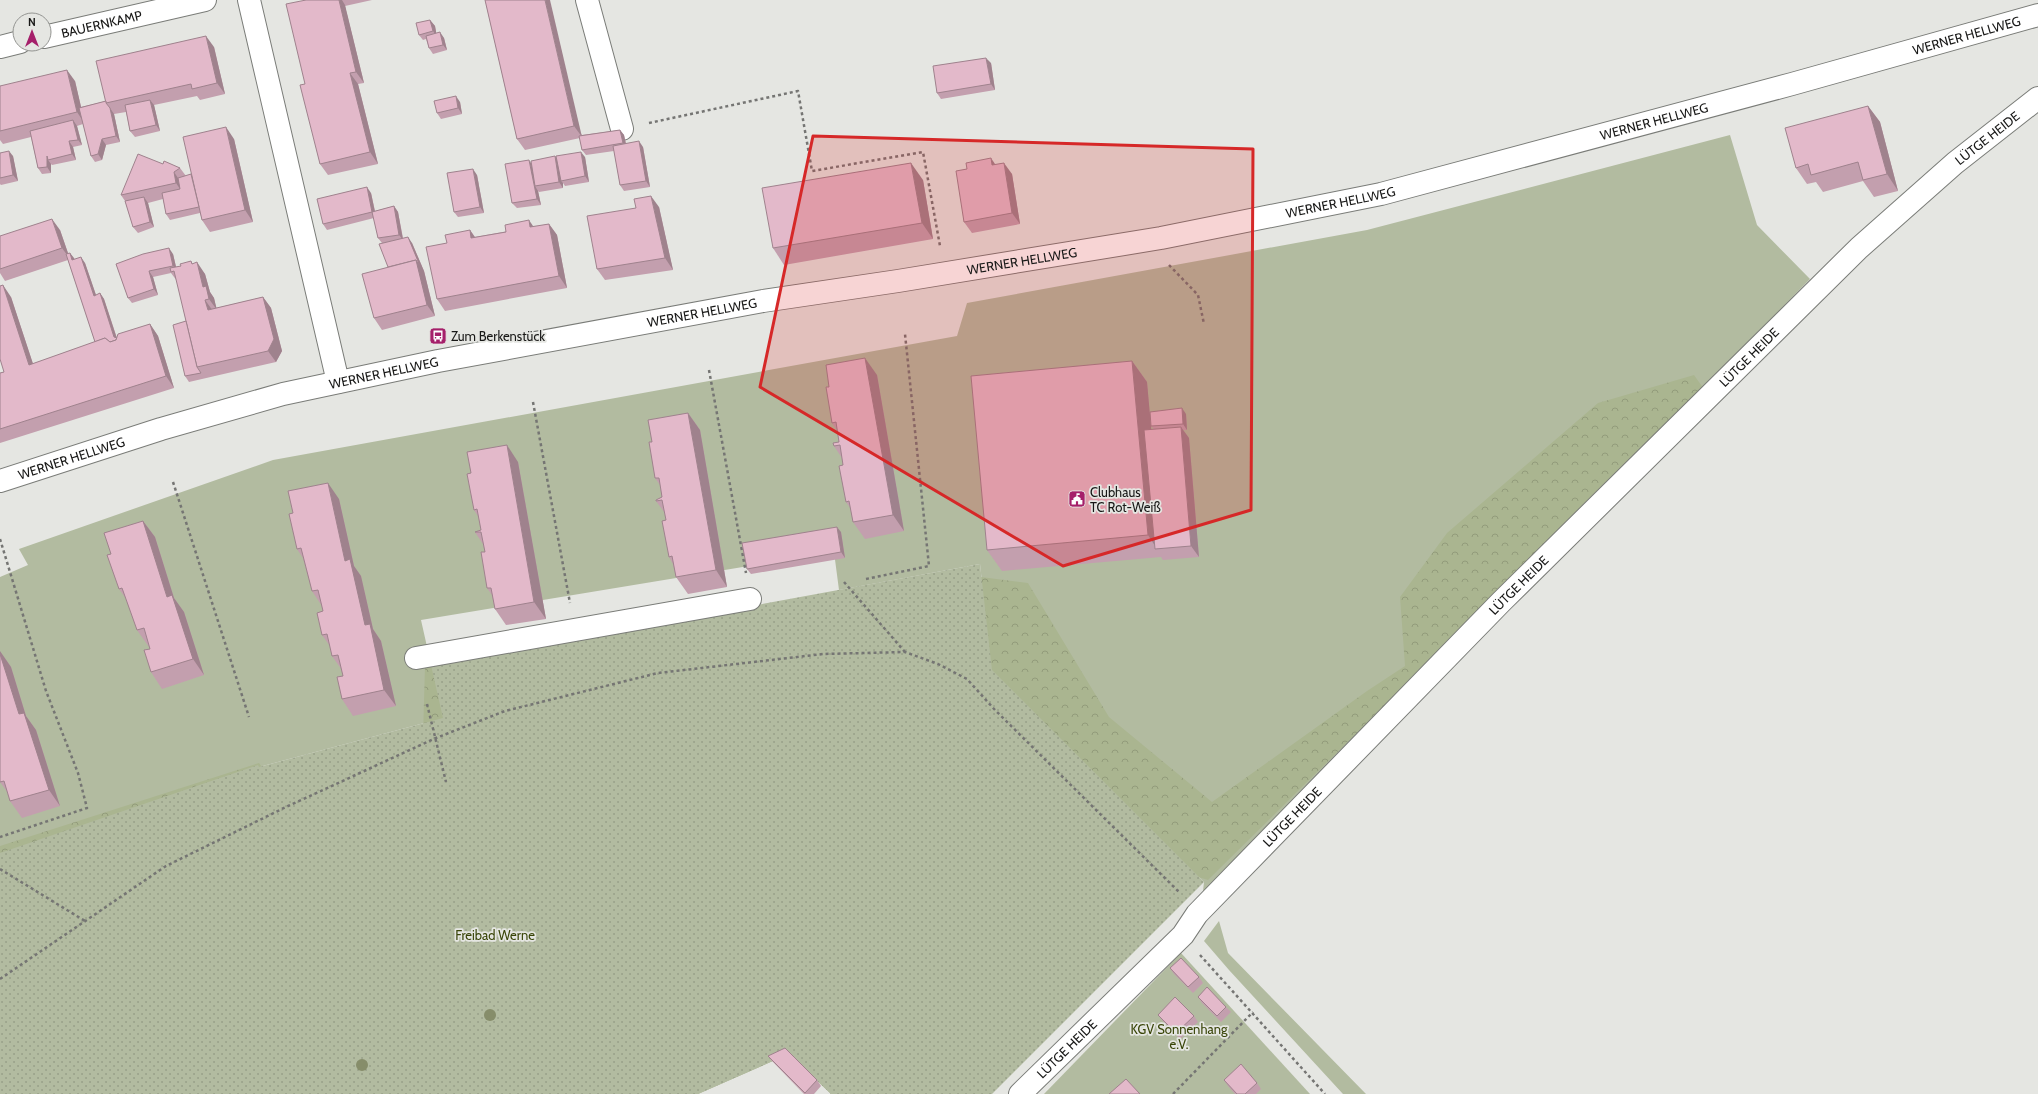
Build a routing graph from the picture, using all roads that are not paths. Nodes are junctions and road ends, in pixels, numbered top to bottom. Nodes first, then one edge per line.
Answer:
1 (205, 0) edge
2 (249, 0) edge
3 (588, 0) edge
4 (2038, 15) edge
5 (52, 35) edge
6 (12, 44) edge
7 (0, 47) edge
8 (2038, 98) edge
9 (622, 129) road end
10 (338, 382) junction
11 (0, 481) edge
12 (750, 599) road end
13 (416, 658) dead end
14 (1020, 1094) edge

1 - 5 main road, BAUERNKAMP
2 - 10 main road
3 - 9 main road
4 - 10 main road, WERNER HELLWEG
6 - 7 main road
8 - 14 main road, LÜTGE HEIDE
10 - 11 main road, WERNER HELLWEG
12 - 13 main road

